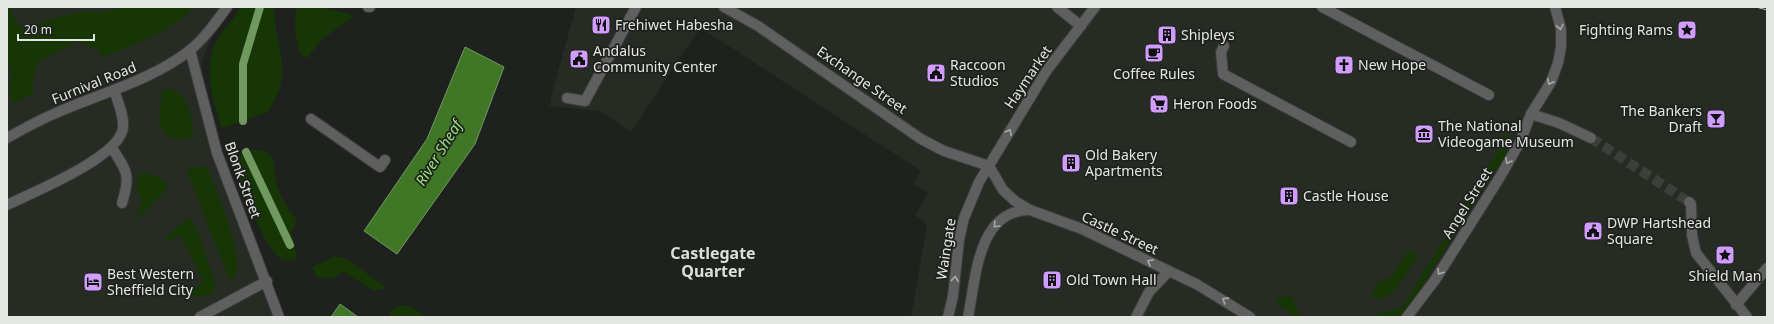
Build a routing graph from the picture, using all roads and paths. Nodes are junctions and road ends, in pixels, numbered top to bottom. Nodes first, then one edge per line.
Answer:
1 (227, 7) edge
2 (636, 7) edge
3 (724, 7) edge
4 (1057, 7) edge
5 (1095, 7) edge
6 (1322, 7) edge
7 (1555, 7) edge
8 (1080, 26) junction
9 (1224, 46) dead end
10 (190, 50) junction
11 (114, 90) junction
12 (1489, 95) dead end
13 (567, 98) dead end
14 (1531, 114) junction
15 (311, 119) dead end
16 (7, 138) edge
17 (1591, 138) tunnel mouth
18 (1351, 142) dead end
19 (112, 148) junction
20 (385, 160) dead end
21 (989, 166) junction
22 (1689, 202) dead end
23 (122, 203) dead end
24 (7, 205) edge
25 (1030, 210) junction
26 (1767, 268) edge
27 (1168, 272) junction
28 (267, 281) junction
29 (1736, 305) junction
30 (200, 317) edge
31 (279, 317) edge
32 (948, 317) edge
33 (968, 317) edge
34 (1136, 317) edge
35 (1250, 317) edge
36 (1407, 317) edge
37 (1747, 317) edge

1 - 10 street
2 - 13 street
3 - 21 street, Exchange Street
4 - 8 street
5 - 8 street, Haymarket
6 - 12 street
7 -> 14 street, Angel Street
21 -> 8 street, Haymarket
9 - 18 street
10 - 11 street, Furnival Road
10 - 28 street, Blonk Street
11 - 16 street, Furnival Road
11 - 19 street
14 - 17 street
14 -> 36 street, Angel Street
15 - 20 street
19 - 23 street
19 - 24 street
21 - 25 street, Castle Street
32 -> 21 street, Waingate
22 - 29 street
27 -> 25 street, Castle Street
25 -> 33 street
26 - 29 street
27 - 34 street
35 -> 27 street, Castle Street
28 - 30 street
28 - 31 street, Blonk Street
29 - 37 street

